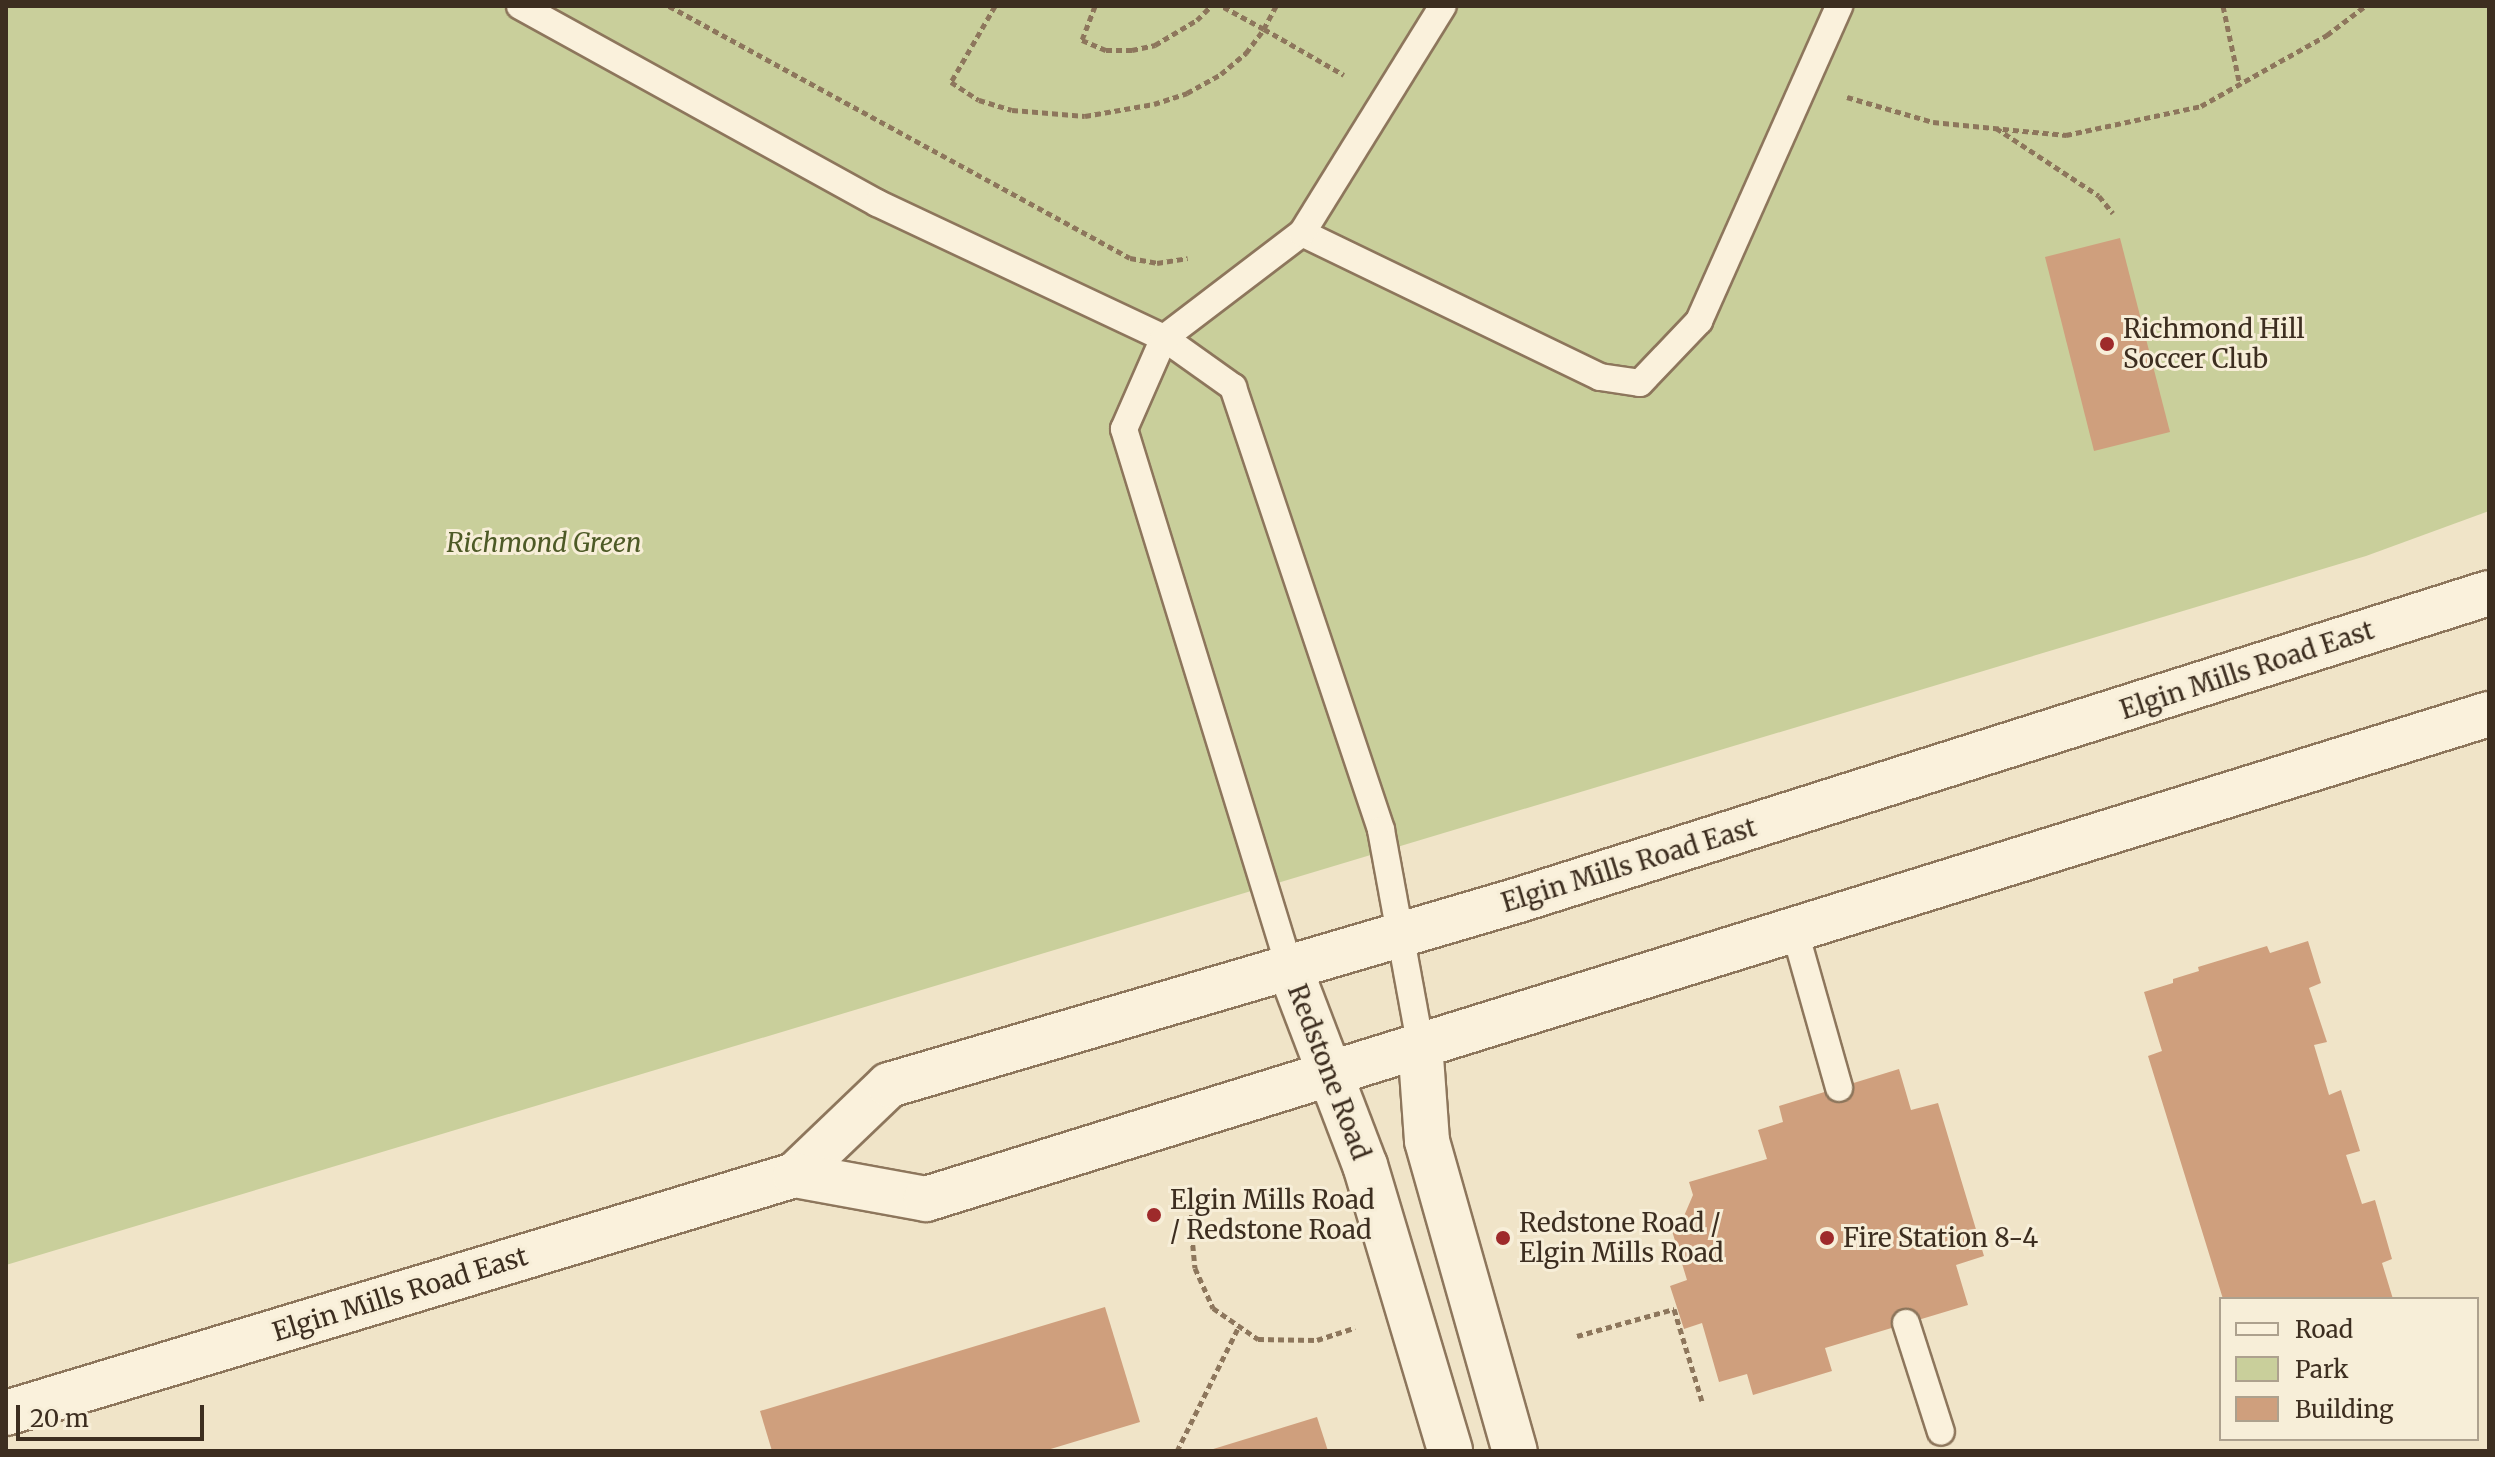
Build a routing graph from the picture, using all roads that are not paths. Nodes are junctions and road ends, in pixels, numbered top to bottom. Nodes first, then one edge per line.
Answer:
1 (520, 6) edge
2 (1443, 6) edge
3 (1839, 6) edge
4 (1302, 233) junction
5 (1164, 338) junction
6 (2489, 593) edge
7 (2489, 714) edge
8 (1795, 932) junction
9 (1402, 933) junction
10 (1290, 969) junction
11 (1420, 1043) junction
12 (1329, 1076) junction
13 (1839, 1088) dead end
14 (795, 1175) junction
15 (1906, 1323) dead end
16 (6, 1413) edge
17 (1941, 1432) dead end
18 (1450, 1451) edge
19 (1515, 1451) edge

1 - 5 lane
2 - 4 lane
3 - 4 lane
4 - 5 lane
5 - 9 lane
5 - 10 lane
6 - 9 main road, Elgin Mills Road East
7 - 8 main road, Elgin Mills Road East
8 - 11 main road, Elgin Mills Road East
8 - 13 lane
9 - 10 main road, Elgin Mills Road East
9 - 11 lane
10 - 12 main road, Redstone Road
10 - 14 main road, Elgin Mills Road East
11 - 12 main road, Elgin Mills Road East
11 - 19 main road
12 - 14 main road, Elgin Mills Road East
12 - 18 main road, Redstone Road
14 - 16 main road, Elgin Mills Road East
15 - 17 lane

